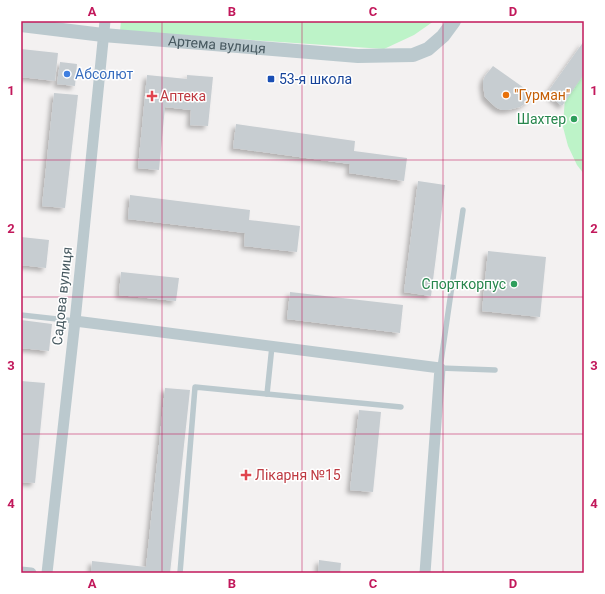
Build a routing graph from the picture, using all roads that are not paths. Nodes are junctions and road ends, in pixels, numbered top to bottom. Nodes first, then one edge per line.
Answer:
1 (454, 21) edge
2 (21, 25) edge
3 (104, 28) edge
4 (463, 210) dead end
5 (21, 315) edge
6 (75, 321) junction
7 (272, 346) junction
8 (440, 368) junction
9 (495, 370) dead end
10 (267, 394) junction
11 (401, 407) dead end
12 (21, 572) edge
13 (31, 573) edge
14 (47, 573) edge
15 (180, 573) edge
16 (425, 573) edge

1 - 3 street, Артема вулиця
2 - 3 street, Артема вулиця
3 - 6 street, Садова вулиця
4 - 8 lane
5 - 6 lane
6 - 7 street
6 - 14 street, Садова вулиця
7 - 8 street
7 - 10 lane
8 - 9 lane
8 - 16 street
10 - 11 lane
10 - 15 lane
12 - 13 street

